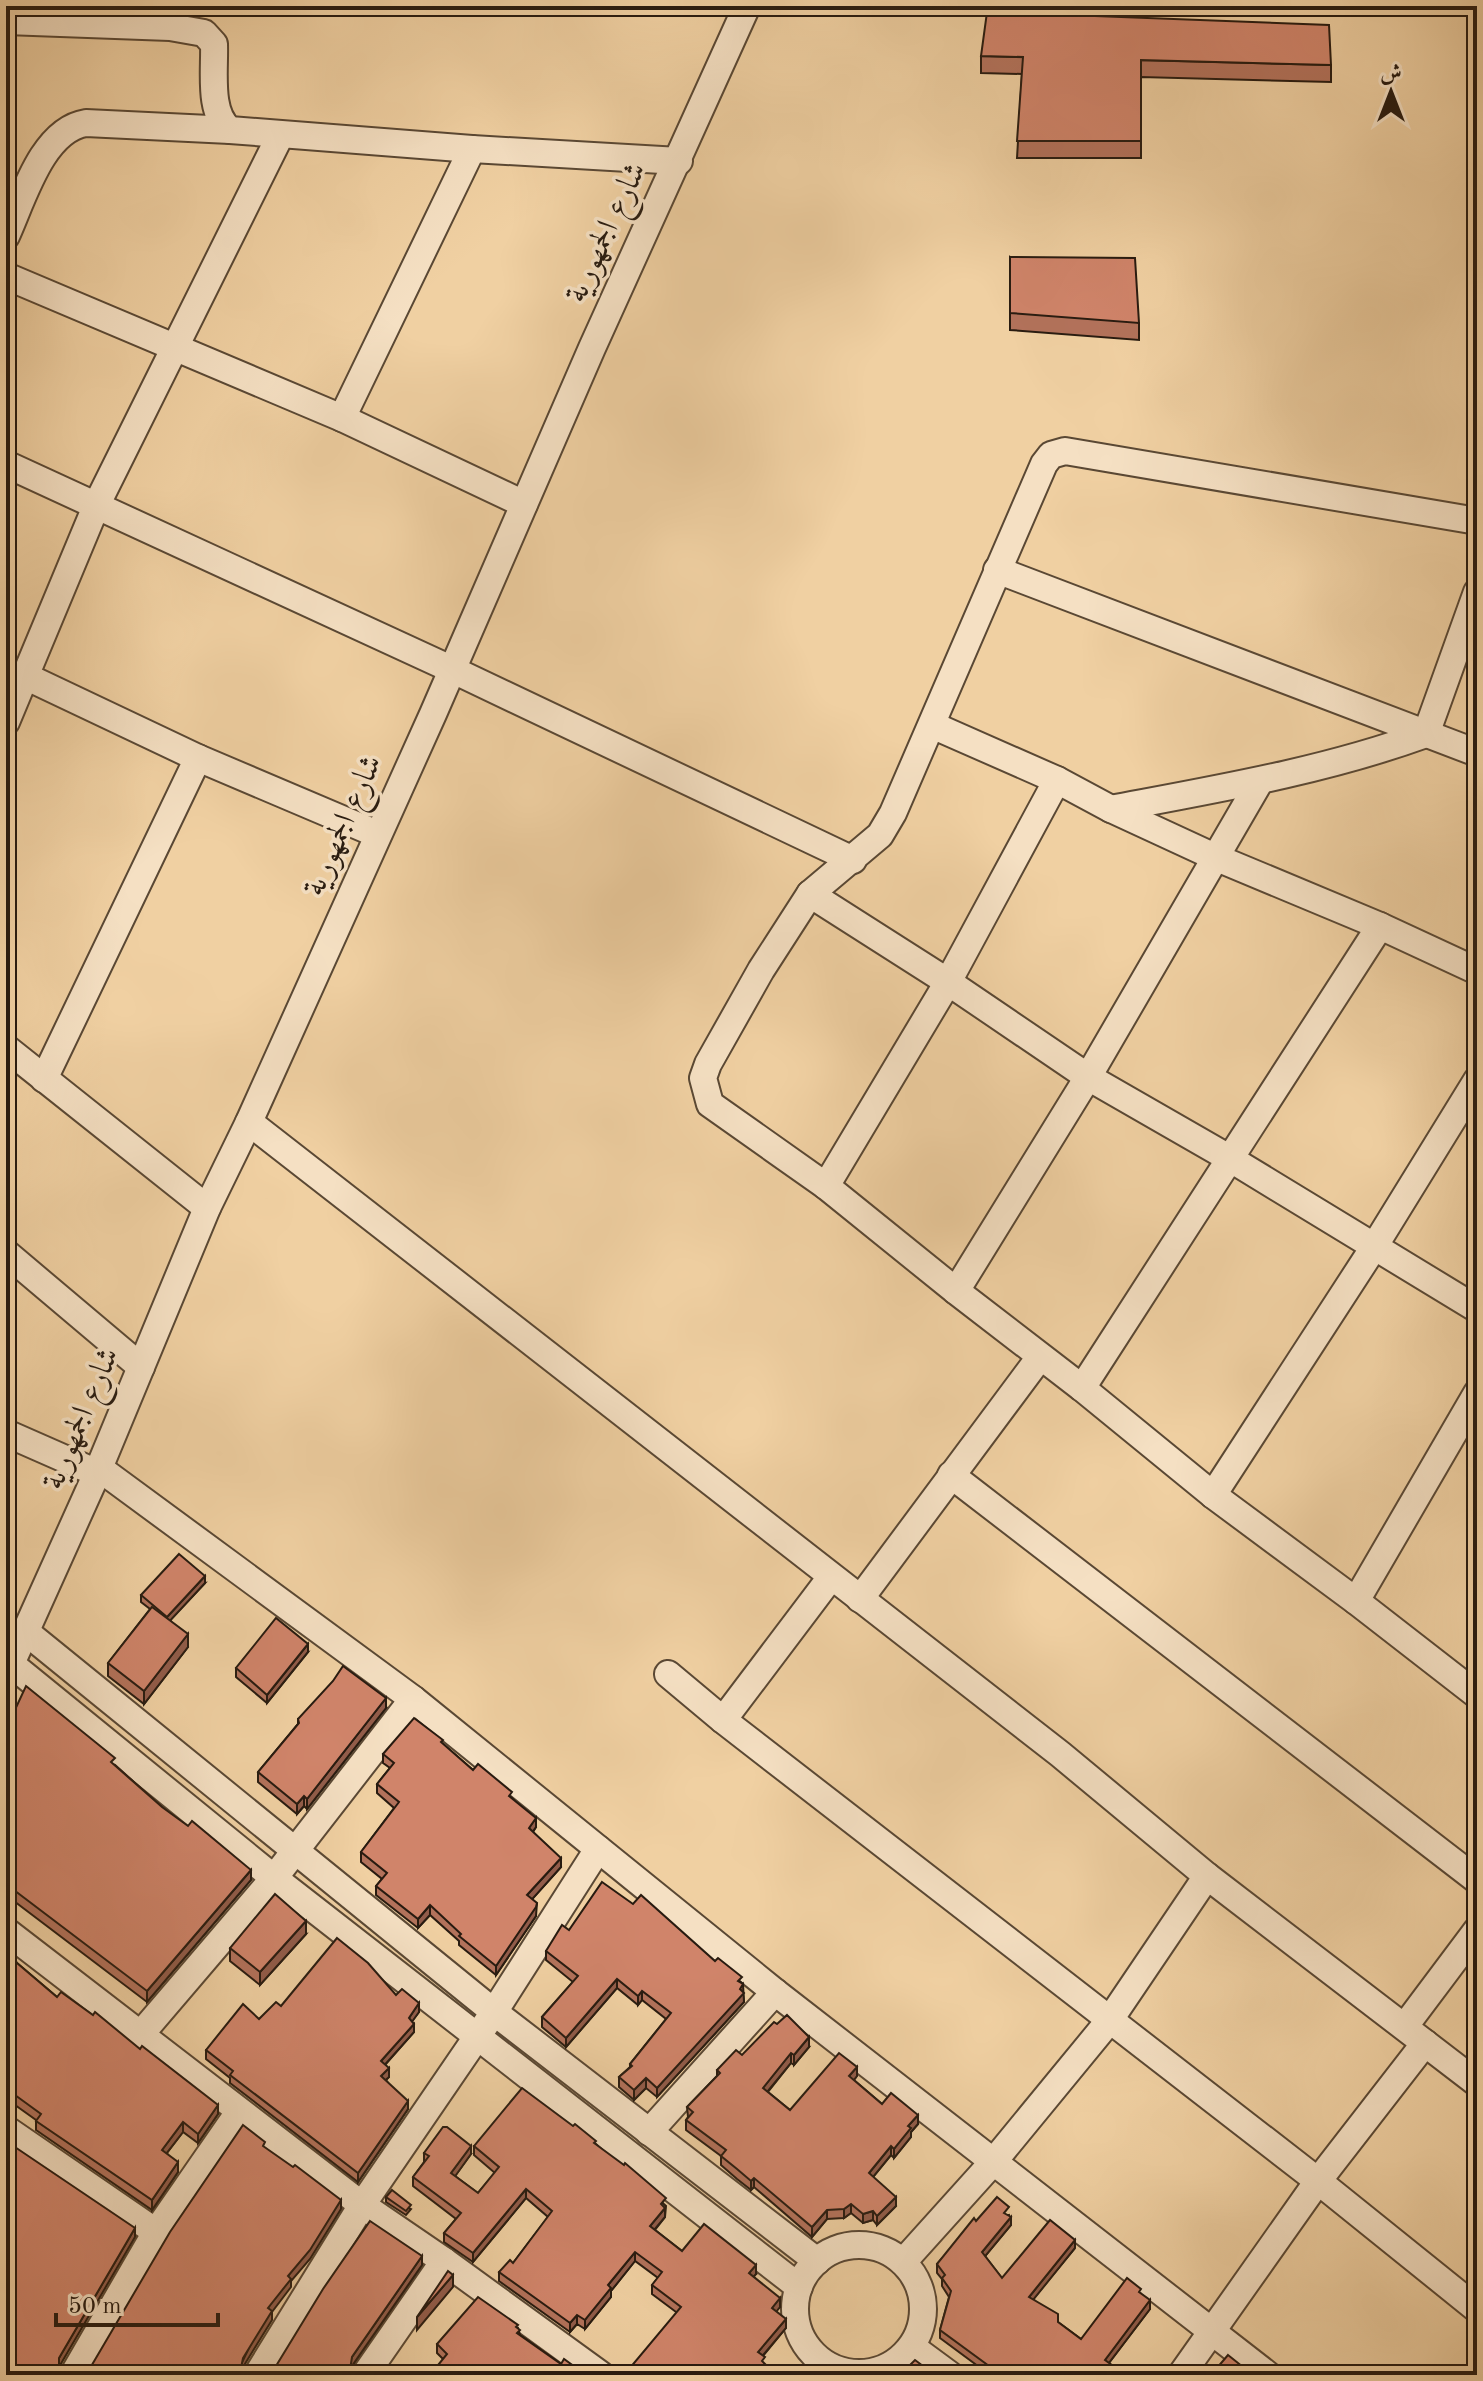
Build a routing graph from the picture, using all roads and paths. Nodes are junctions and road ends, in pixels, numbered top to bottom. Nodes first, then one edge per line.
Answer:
1 (747, 6) edge
2 (6, 21) edge
3 (230, 130) junction
4 (280, 136) junction
5 (472, 149) junction
6 (679, 161) junction
7 (6, 236) edge
8 (6, 276) edge
9 (175, 348) junction
10 (342, 418) junction
11 (6, 464) edge
12 (97, 504) junction
13 (524, 504) junction
14 (1477, 521) edge
15 (997, 570) junction
16 (1477, 592) edge
17 (451, 669) junction
18 (25, 676) junction
19 (6, 722) edge
20 (932, 725) junction
21 (1426, 734) junction
22 (1470, 745) edge
23 (198, 758) junction
24 (1057, 780) junction
25 (1260, 781) junction
26 (1111, 809) junction
27 (377, 834) junction
28 (1217, 858) junction
29 (853, 860) junction
30 (810, 894) junction
31 (1380, 926) junction
32 (1477, 971) edge
33 (948, 982) junction
34 (6, 1048) edge
35 (1088, 1077) junction
36 (44, 1079) junction
37 (1477, 1080) edge
38 (249, 1122) junction
39 (1229, 1158) junction
40 (826, 1186) junction
41 (207, 1208) junction
42 (1374, 1247) junction
43 (6, 1253) edge
44 (956, 1291) junction
45 (1477, 1309) edge
46 (1040, 1357) junction
47 (141, 1367) junction
48 (1082, 1388) junction
49 (1477, 1393) edge
50 (6, 1433) edge
51 (98, 1471) junction
52 (951, 1475) junction
53 (1213, 1495) junction
54 (831, 1577) junction
55 (860, 1599) junction
56 (1356, 1601) junction
57 (26, 1632) junction
58 (8, 1669) edge
59 (668, 1674) dead end
60 (1477, 1695) edge
61 (413, 1699) junction
62 (723, 1720) junction
63 (598, 1849) junction
64 (294, 1852) junction
65 (1207, 1876) junction
66 (274, 1878) junction
67 (1477, 1880) edge
68 (1477, 1930) edge
69 (6, 1931) edge
70 (775, 1992) junction
71 (494, 2012) junction
72 (1109, 2021) junction
73 (1405, 2026) junction
74 (140, 2035) junction
75 (477, 2036) junction
76 (1425, 2043) junction
77 (1477, 2083) edge
78 (239, 2112) junction
79 (649, 2132) junction
80 (7, 2134) edge
81 (994, 2161) junction
82 (1318, 2181) junction
83 (362, 2205) junction
84 (156, 2232) junction
85 (444, 2261) junction
86 (817, 2261) junction
87 (903, 2262) junction
88 (799, 2287) junction
89 (1477, 2309) edge
90 (1211, 2331) junction
91 (912, 2347) junction
92 (808, 2366) edge
93 (73, 2375) edge
94 (257, 2375) edge
95 (365, 2375) edge
96 (601, 2375) edge
97 (950, 2375) edge
98 (1181, 2375) edge
99 (1268, 2375) edge

1 - 6 street, شارع الجمهورية
2 - 3 street
3 - 4 street
3 - 7 street
4 - 5 street
4 - 9 street
5 - 6 street
5 - 10 street
6 - 13 street, شارع الجمهورية
8 - 9 street
9 - 10 street
9 - 12 street
10 - 13 street
11 - 12 street
12 - 17 street
12 - 18 street
13 - 17 street, شارع الجمهورية
14 - 15 street
15 - 20 street
15 - 21 street
16 - 21 street
17 - 27 street, شارع الجمهورية
17 - 29 street
18 - 19 street
18 - 23 street
20 - 24 street
20 - 29 street
21 - 22 street
21 - 25 street
23 - 27 street
23 - 36 street
24 - 26 street
24 - 33 street
25 - 26 street
25 - 28 street
26 - 28 street
27 - 38 street, شارع الجمهورية
28 - 31 street
28 - 35 street
29 - 30 street
30 - 33 street
30 - 40 street
31 - 32 street
31 - 39 street
33 - 35 street
33 - 40 street
34 - 36 street
35 - 39 street
35 - 44 street
36 - 41 street
37 - 42 street
38 - 41 street, شارع الجمهورية
38 - 54 street
39 - 42 street
39 - 48 street
40 - 44 street
41 - 47 street, شارع الجمهورية
42 - 45 street
42 - 53 street
43 - 47 street
44 - 46 street
46 - 48 street
46 - 52 street
47 - 51 street, شارع الجمهورية
48 - 53 street
49 - 56 street
50 - 51 street
51 - 57 street, شارع الجمهورية
51 - 61 street
52 - 55 street
52 - 67 street
53 - 56 street
54 - 55 street
54 - 62 street
55 - 65 street
56 - 60 street
57 - 58 street, شارع الجمهورية
57 - 64 street
58 - 66 street
59 - 62 street
61 - 63 street
61 - 64 street
62 - 72 street
63 - 70 street
63 - 71 street
64 - 66 street
64 - 71 street
65 - 72 street
65 - 73 street
66 - 74 street
66 - 75 street
68 - 73 street
69 - 74 street
70 - 79 street
70 - 81 street
71 - 75 street
71 - 79 street
72 - 81 street
72 - 82 street
73 - 76 street
74 - 78 street
75 - 83 street
75 - 88 street
76 - 77 street
76 - 82 street
78 - 83 street
78 - 84 street
79 - 86 street
80 - 84 street
81 - 87 street
81 - 90 street
82 - 89 street
82 - 90 street
83 - 85 street
83 - 94 street
84 - 93 street
85 - 95 street
85 - 96 street
86 - 87 street
86 - 88 street
87 - 91 street
88 - 92 street
90 - 98 street
90 - 99 street
91 - 92 street
91 - 97 street

